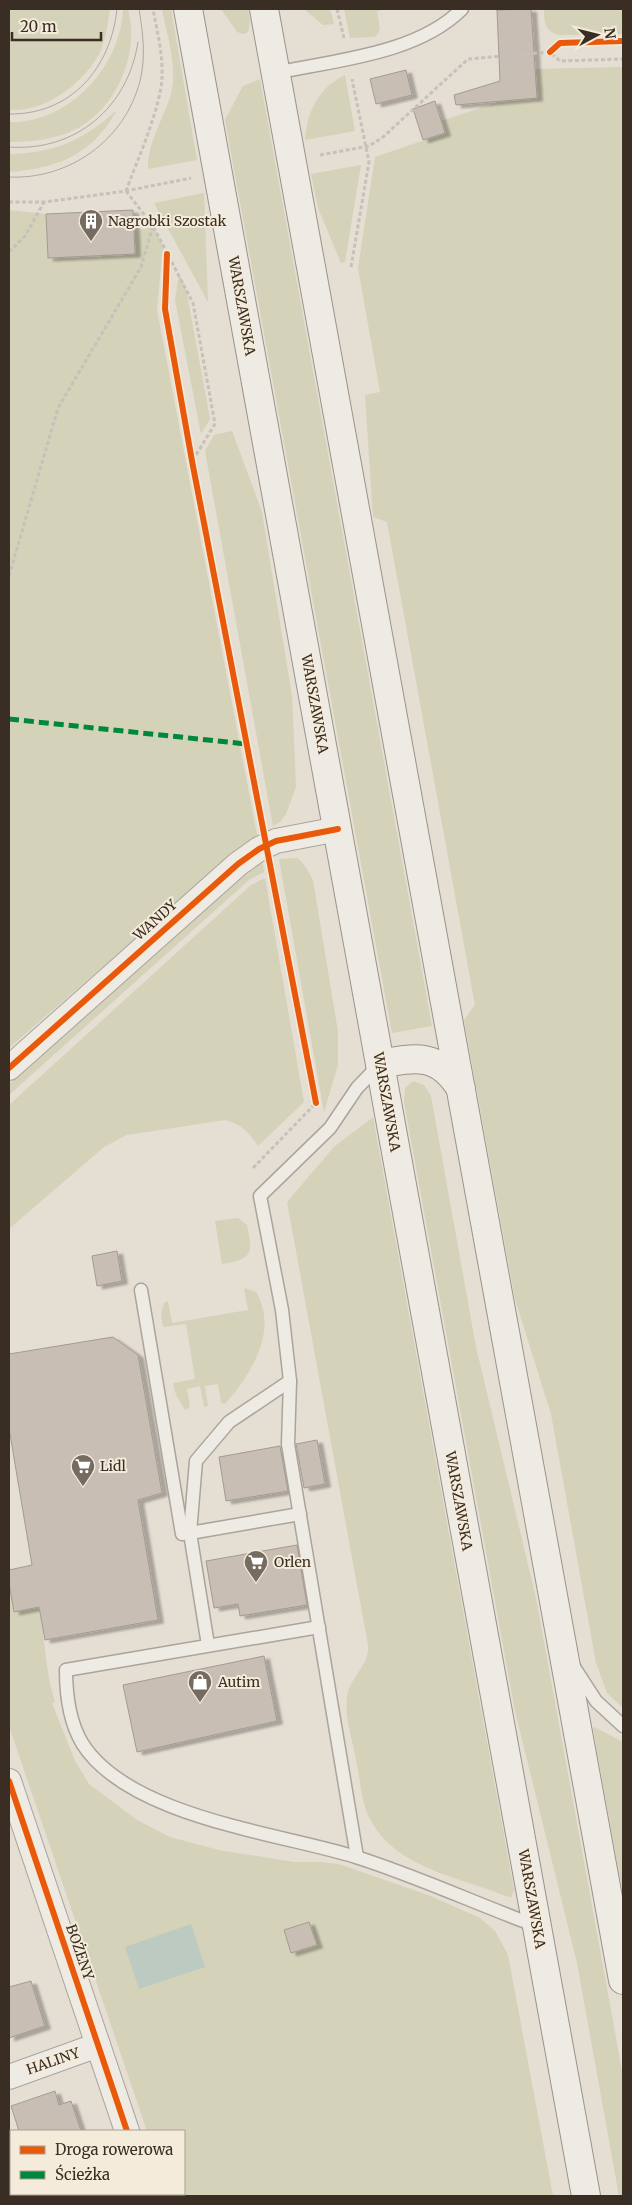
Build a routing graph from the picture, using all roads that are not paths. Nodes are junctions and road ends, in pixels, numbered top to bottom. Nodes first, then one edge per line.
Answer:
1 (188, 9) edge
2 (264, 9) edge
3 (462, 9) edge
4 (276, 73) junction
5 (338, 828) junction
6 (380, 1064) junction
7 (9, 1068) edge
8 (461, 1089) junction
9 (141, 1290) dead end
10 (290, 1381) junction
11 (300, 1514) junction
12 (190, 1533) junction
13 (319, 1627) junction
14 (560, 1636) junction
15 (208, 1645) junction
16 (623, 1726) edge
17 (9, 1781) edge
18 (357, 1857) junction
19 (541, 1947) junction
20 (623, 1980) edge
21 (98, 2045) junction
22 (9, 2077) edge
23 (128, 2130) edge
24 (586, 2196) edge

1 - 5 main road, WARSZAWSKA
2 - 4 main road
3 - 4 lane
4 - 8 main road
5 - 6 main road, WARSZAWSKA
5 - 7 street, WANDY
6 - 8 main road
6 - 10 lane
6 - 19 main road, WARSZAWSKA
8 - 14 main road
9 - 12 lane
10 - 11 lane
10 - 12 lane
11 - 12 lane
11 - 13 lane
12 - 15 lane
13 - 15 lane
13 - 18 lane
14 - 16 lane
14 - 20 main road
15 - 18 lane
17 - 21 street, BOŻENY
18 - 19 lane
19 - 24 main road, WARSZAWSKA
21 - 22 street, HALINY
21 - 23 street, BOŻENY

